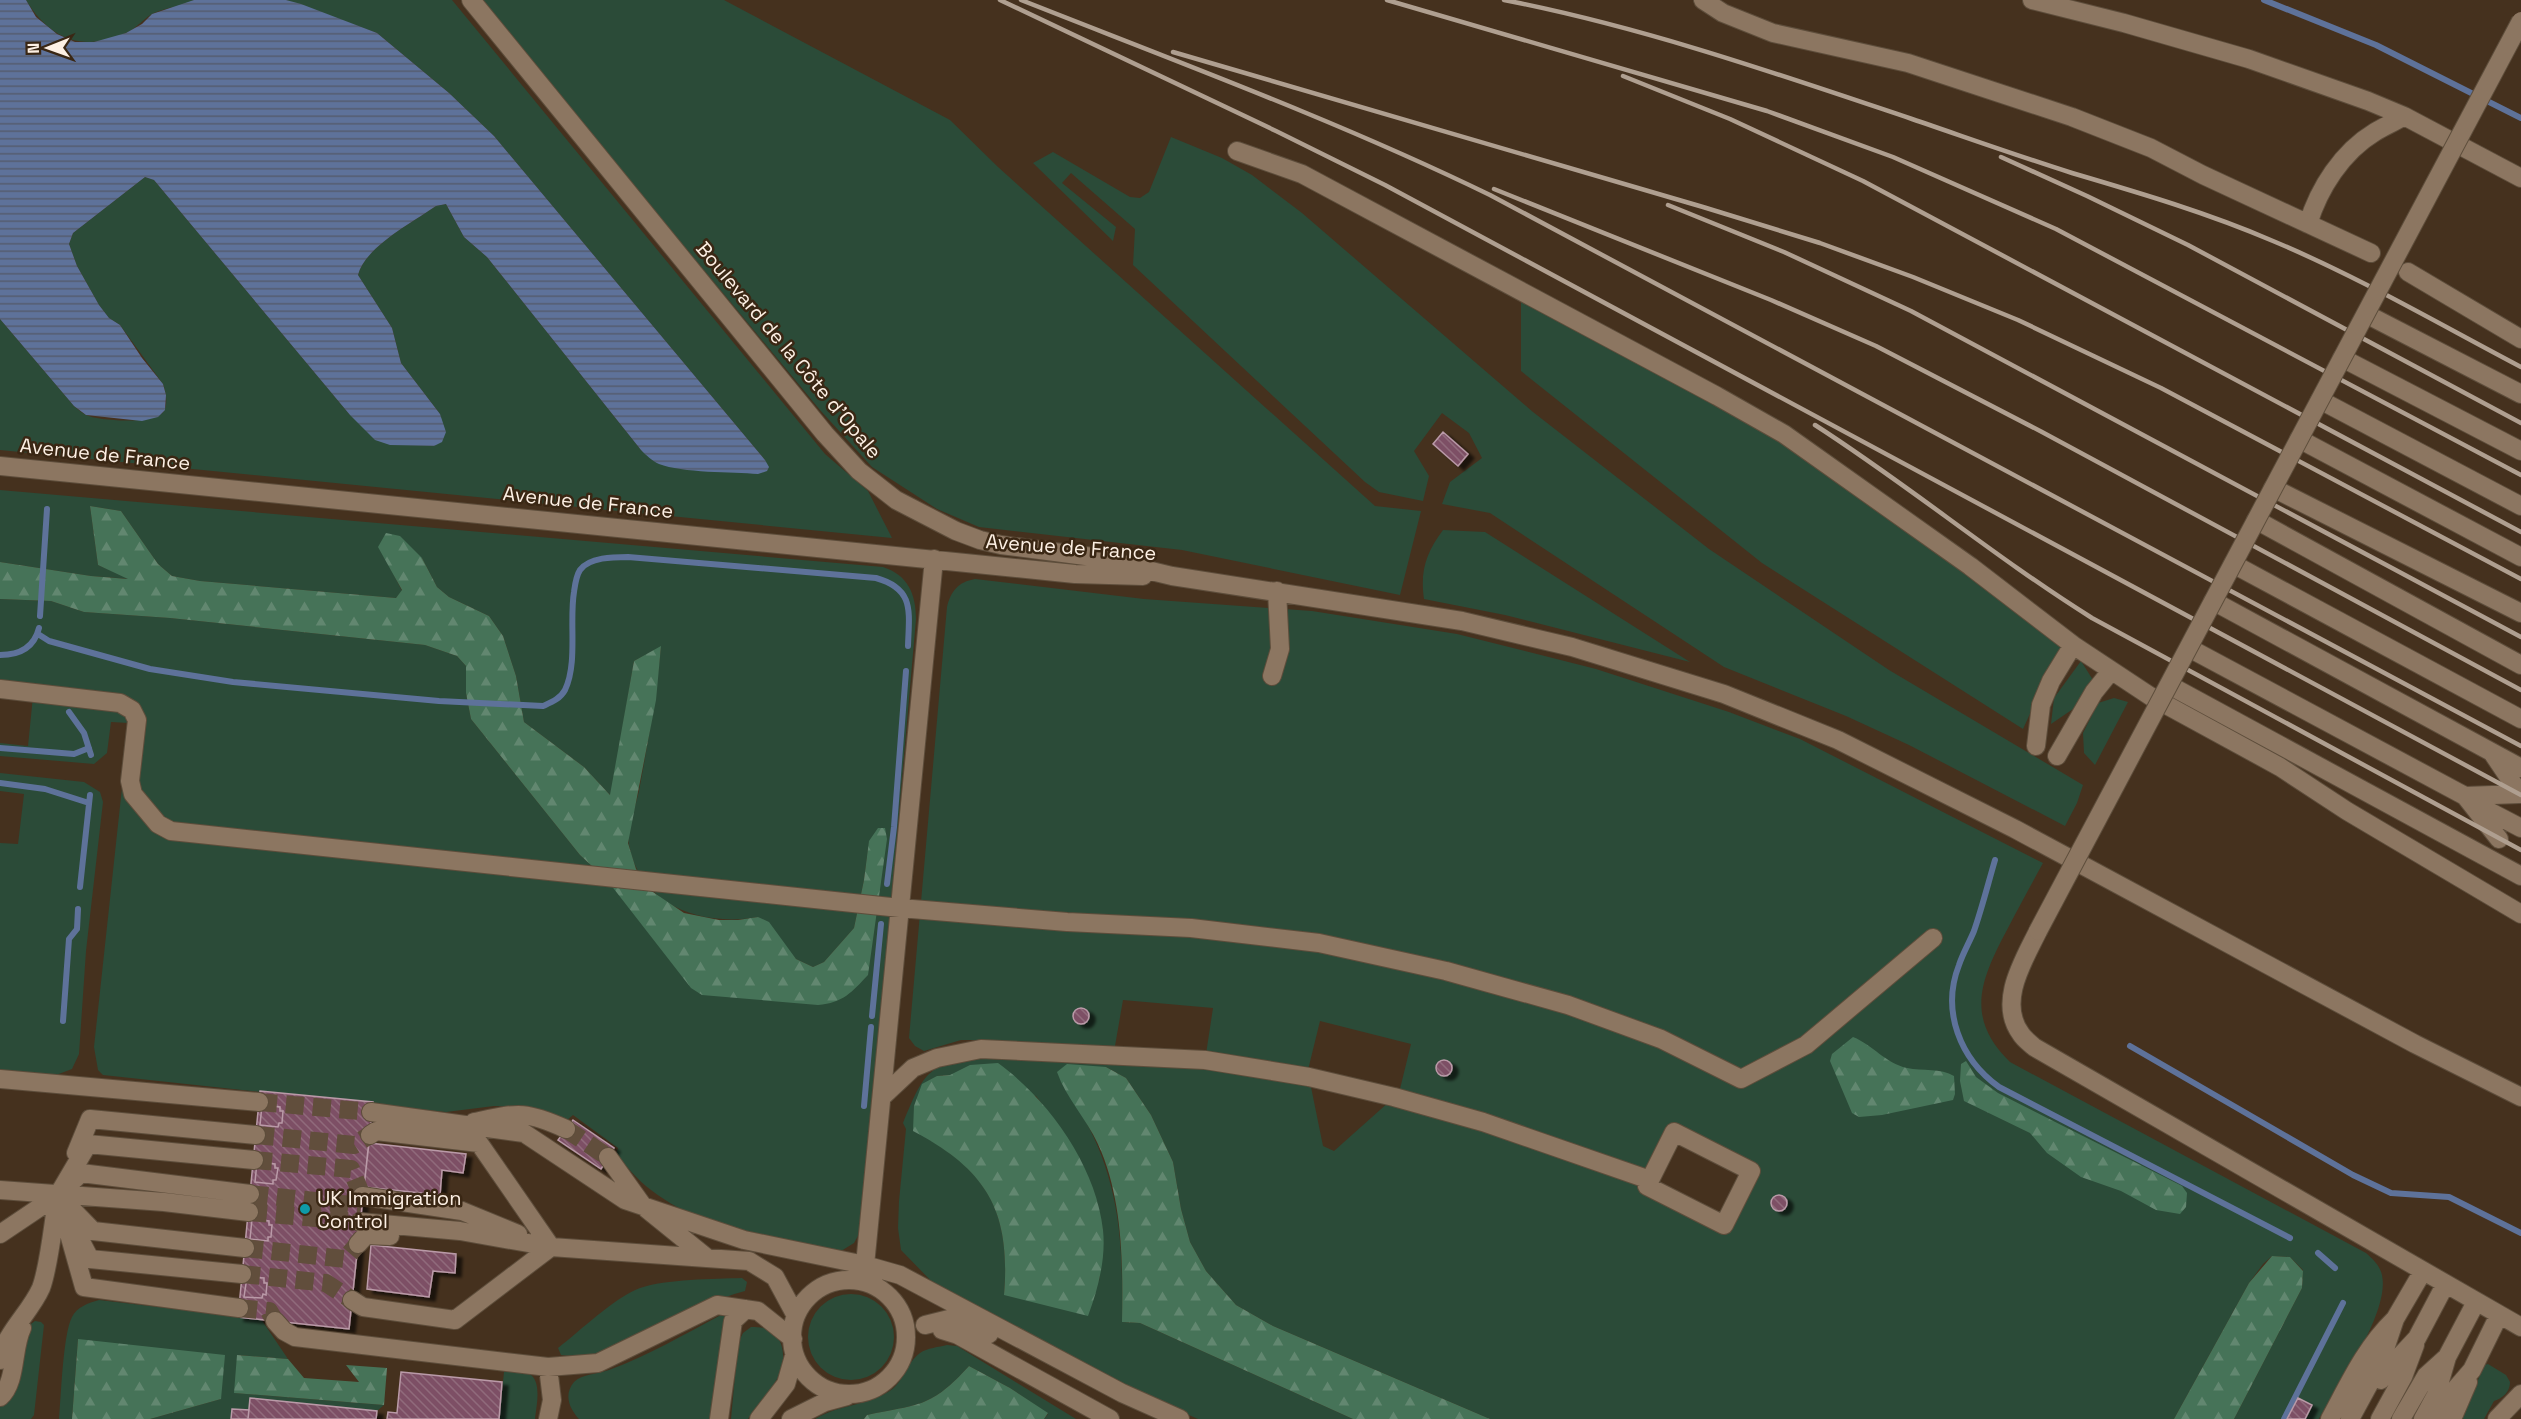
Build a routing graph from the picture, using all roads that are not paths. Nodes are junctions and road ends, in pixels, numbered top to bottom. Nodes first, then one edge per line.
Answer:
1 (471, 0) edge
2 (1703, 0) edge
3 (2032, 0) edge
4 (2521, 21) edge
5 (2404, 116) junction
6 (1237, 151) dead end
7 (2521, 178) edge
8 (2308, 224) junction
9 (2372, 253) dead end
10 (2408, 272) dead end
11 (2366, 314) junction
12 (2521, 339) edge
13 (2342, 358) junction
14 (2521, 394) edge
15 (2320, 400) junction
16 (2299, 439) junction
17 (2521, 451) edge
18 (0, 468) edge
19 (2273, 488) junction
20 (2521, 506) edge
21 (2256, 520) junction
22 (2521, 557) edge
23 (934, 559) junction
24 (2233, 564) junction
25 (1172, 576) junction
26 (1277, 591) junction
27 (2213, 601) junction
28 (2521, 613) edge
29 (2073, 645) junction
30 (2189, 648) junction
31 (2521, 665) edge
32 (2112, 671) junction
33 (1272, 676) dead end
34 (2169, 685) junction
35 (0, 689) edge
36 (2520, 719) edge
37 (2036, 746) dead end
38 (2492, 753) junction
39 (2521, 755) edge
40 (2057, 756) dead end
41 (2521, 768) edge
42 (2520, 794) edge
43 (2468, 799) junction
44 (2521, 828) edge
45 (2448, 837) junction
46 (2521, 876) edge
47 (900, 909) junction
48 (2521, 914) edge
49 (1933, 938) dead end
50 (0, 1079) edge
51 (882, 1097) junction
52 (2521, 1097) edge
53 (259, 1102) tunnel mouth
54 (371, 1112) tunnel mouth
55 (463, 1124) junction
56 (566, 1129) tunnel mouth
57 (256, 1135) tunnel mouth
58 (370, 1135) tunnel mouth
59 (608, 1157) tunnel mouth
60 (254, 1160) tunnel mouth
61 (1650, 1180) junction
62 (0, 1190) edge
63 (58, 1195) junction
64 (249, 1203) tunnel mouth
65 (643, 1206) junction
66 (0, 1234) edge
67 (358, 1244) tunnel mouth
68 (551, 1247) junction
69 (245, 1248) tunnel mouth
70 (706, 1257) junction
71 (865, 1265) junction
72 (2423, 1271) junction
73 (242, 1274) tunnel mouth
74 (2445, 1285) junction
75 (352, 1300) tunnel mouth
76 (2476, 1302) junction
77 (239, 1308) tunnel mouth
78 (746, 1309) junction
79 (30, 1310) junction
80 (2499, 1315) junction
81 (796, 1316) junction
82 (2395, 1319) junction
83 (275, 1321) tunnel mouth
84 (2521, 1327) edge
85 (917, 1328) junction
86 (988, 1328) junction
87 (0, 1335) edge
88 (2417, 1338) junction
89 (793, 1347) junction
90 (1026, 1348) junction
91 (2447, 1357) junction
92 (0, 1360) edge
93 (1048, 1365) junction
94 (548, 1367) junction
95 (1074, 1367) junction
96 (2472, 1370) junction
97 (850, 1395) junction
98 (2521, 1395) edge
99 (0, 1397) edge
100 (548, 1419) edge
101 (719, 1419) edge
102 (759, 1419) edge
103 (791, 1419) edge
104 (1110, 1419) edge
105 (1158, 1419) edge
106 (1180, 1419) edge
107 (2330, 1419) edge
108 (2350, 1419) edge
109 (2360, 1419) edge
110 (2380, 1419) edge
111 (2401, 1419) edge
112 (2423, 1419) edge
113 (2436, 1419) edge
114 (2452, 1419) edge
115 (2497, 1419) edge
116 (2516, 1419) edge

1 - 25 lane, Boulevard de la Côte d'Opale
2 - 8 lane
3 - 5 lane
4 - 11 lane, bridge
5 - 7 lane
5 - 8 lane
6 - 29 lane
8 - 9 lane
10 - 12 lane
11 - 13 lane, bridge
11 - 14 lane
13 - 15 lane, bridge
13 - 17 lane
15 - 16 lane, bridge
15 - 20 lane
16 - 19 lane, bridge
16 - 22 lane
18 - 23 lane, Avenue de France
19 - 21 lane, bridge
19 - 28 lane
21 - 24 lane, bridge
21 - 31 lane
23 - 25 lane, Avenue de France
23 - 47 lane
24 - 27 lane, bridge
24 - 36 lane
25 - 26 lane
26 - 33 lane
26 - 52 lane
27 - 30 lane, bridge
27 - 38 lane
29 - 32 lane
29 - 37 lane
30 - 34 lane, bridge
30 - 43 lane
32 - 40 lane
32 - 48 lane
34 - 45 lane
34 - 72 lane, bridge
35 - 47 lane
38 - 39 lane
38 - 41 lane
38 - 42 lane
42 - 43 lane
43 - 44 lane
43 - 45 lane
45 - 46 lane
47 - 49 lane
47 - 51 lane
50 - 53 lane
51 - 61 lane
51 - 71 lane
54 - 55 lane
55 - 56 lane
55 - 65 lane
57 - 63 lane
58 - 68 lane
59 - 65 lane
60 - 63 lane
61 - 61 lane
62 - 63 lane
63 - 64 lane
63 - 66 lane
63 - 69 lane
63 - 73 lane
63 - 77 lane
63 - 79 lane
65 - 70 lane
65 - 71 lane
67 - 68 lane
68 - 68 lane
68 - 70 lane
68 - 75 lane
70 - 81 lane
71 - 86 lane
72 - 74 lane
72 - 82 lane
74 - 76 lane
74 - 88 lane
76 - 80 lane
76 - 91 lane
78 - 89 lane
78 - 94 lane
78 - 101 lane
79 - 87 lane
79 - 92 lane
79 - 99 lane
80 - 84 lane
80 - 96 lane
81 - 85 lane
81 - 89 lane
82 - 107 lane
82 - 108 lane
83 - 94 lane
85 - 86 lane
85 - 97 lane
85 - 104 lane
86 - 90 lane
86 - 93 lane
86 - 95 lane
88 - 109 lane
88 - 110 lane
89 - 97 lane
89 - 102 lane
90 - 93 lane
90 - 95 lane
91 - 111 lane
91 - 112 lane
93 - 105 lane
94 - 100 lane
95 - 106 lane
96 - 113 lane
96 - 114 lane
97 - 103 lane
98 - 115 lane
98 - 116 lane

